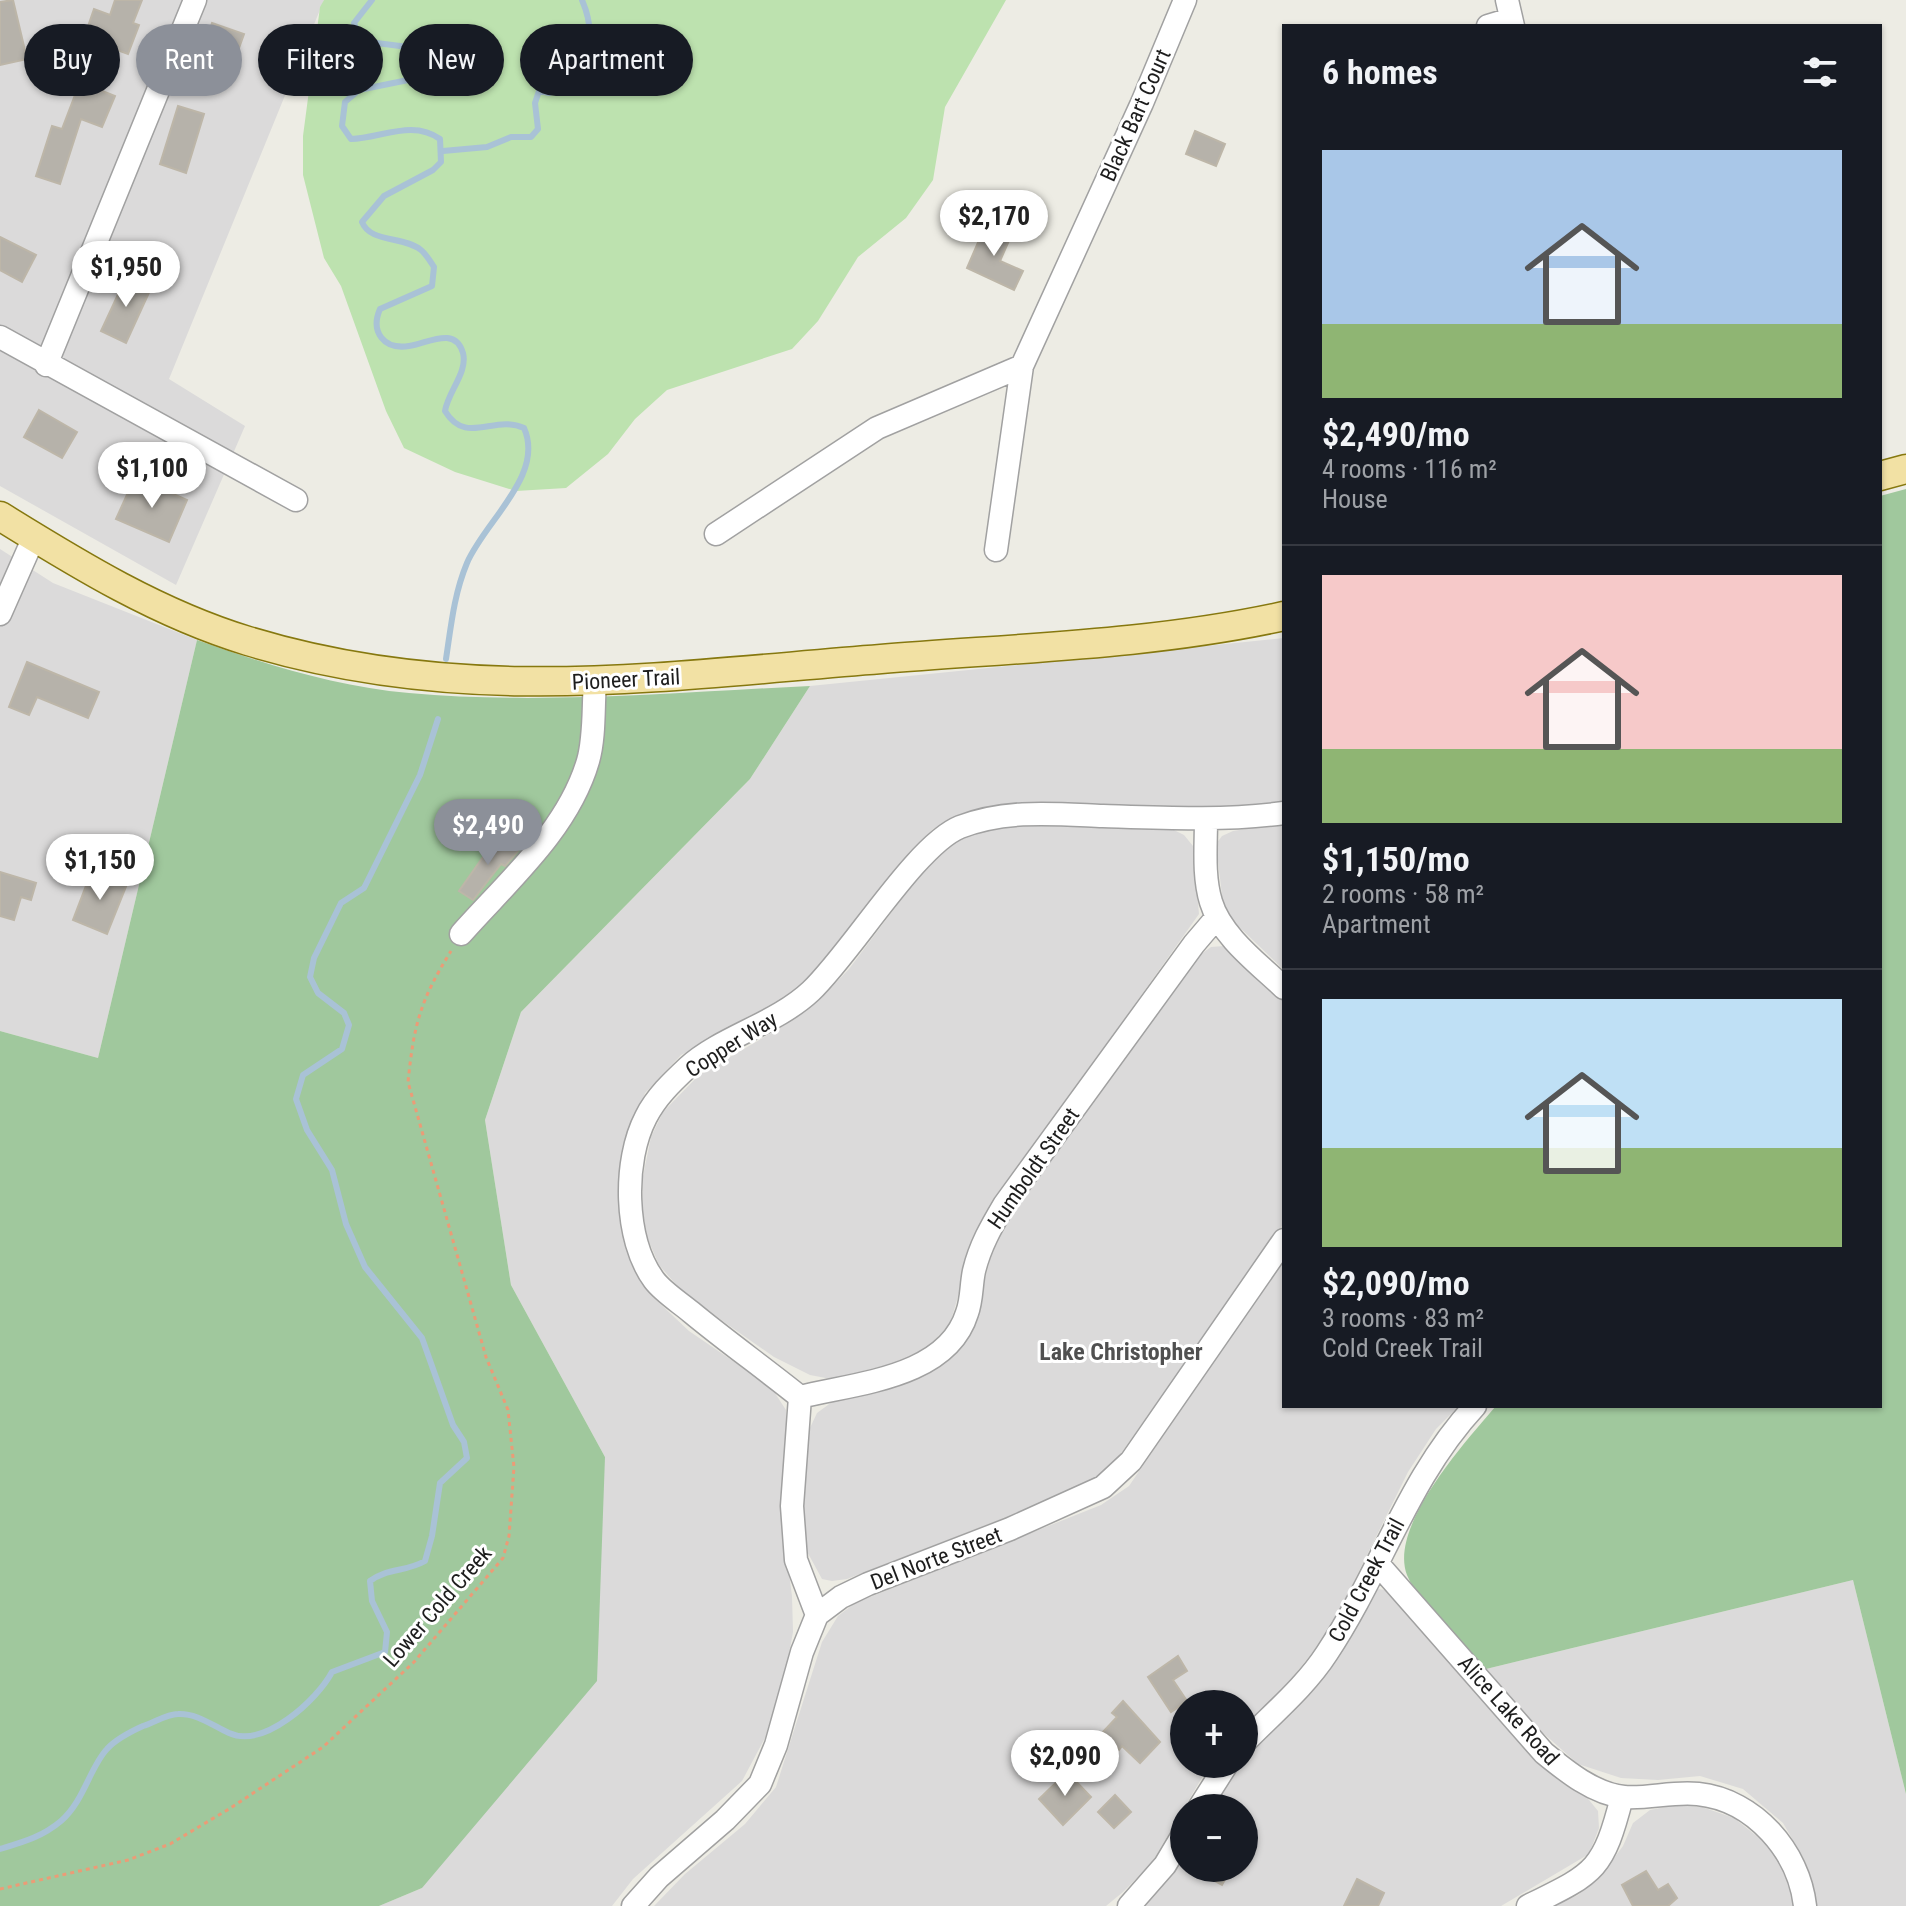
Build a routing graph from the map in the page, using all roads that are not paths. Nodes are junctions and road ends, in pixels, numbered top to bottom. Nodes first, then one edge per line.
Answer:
1 (195, 0) edge
2 (1185, 0) edge
3 (1511, 15) edge
4 (1492, 24) edge
5 (0, 337) edge
6 (46, 365) junction
7 (1022, 366) junction
8 (1906, 469) edge
9 (1882, 475) edge
10 (296, 500) dead end
11 (0, 516) edge
12 (716, 534) dead end
13 (34, 537) junction
14 (996, 550) dead end
15 (0, 614) edge
16 (1282, 616) edge
17 (595, 681) junction
18 (1282, 813) edge
19 (1206, 819) junction
20 (1217, 917) junction
21 (461, 934) road end
22 (1282, 986) edge
23 (1282, 1243) edge
24 (800, 1397) junction
25 (1473, 1408) edge
26 (1378, 1564) junction
27 (817, 1615) junction
28 (1258, 1728) edge
29 (1622, 1797) junction
30 (1170, 1857) edge
31 (633, 1906) edge
32 (1129, 1906) edge
33 (1528, 1906) edge
34 (1805, 1906) edge

1 - 6 street
2 - 7 street, Black Bart Court
3 - 4 street
5 - 6 street
6 - 10 street
7 - 12 street
7 - 14 street, Black Bart Court
8 - 9 main road
11 - 13 main road, Pioneer Trail
13 - 15 street
13 - 17 main road, Pioneer Trail
16 - 17 main road, Pioneer Trail
17 - 21 street
18 - 19 street, Copper Way
19 - 20 street
19 - 24 street, Copper Way
20 - 22 street
20 - 24 street, Humboldt Street
23 - 27 street, Del Norte Street
24 - 27 street
25 - 26 street, Cold Creek Trail
26 - 28 street, Cold Creek Trail
26 - 29 street, Alice Lake Road
27 - 31 street
29 - 33 street
29 - 34 street, Alice Lake Road
30 - 32 street

